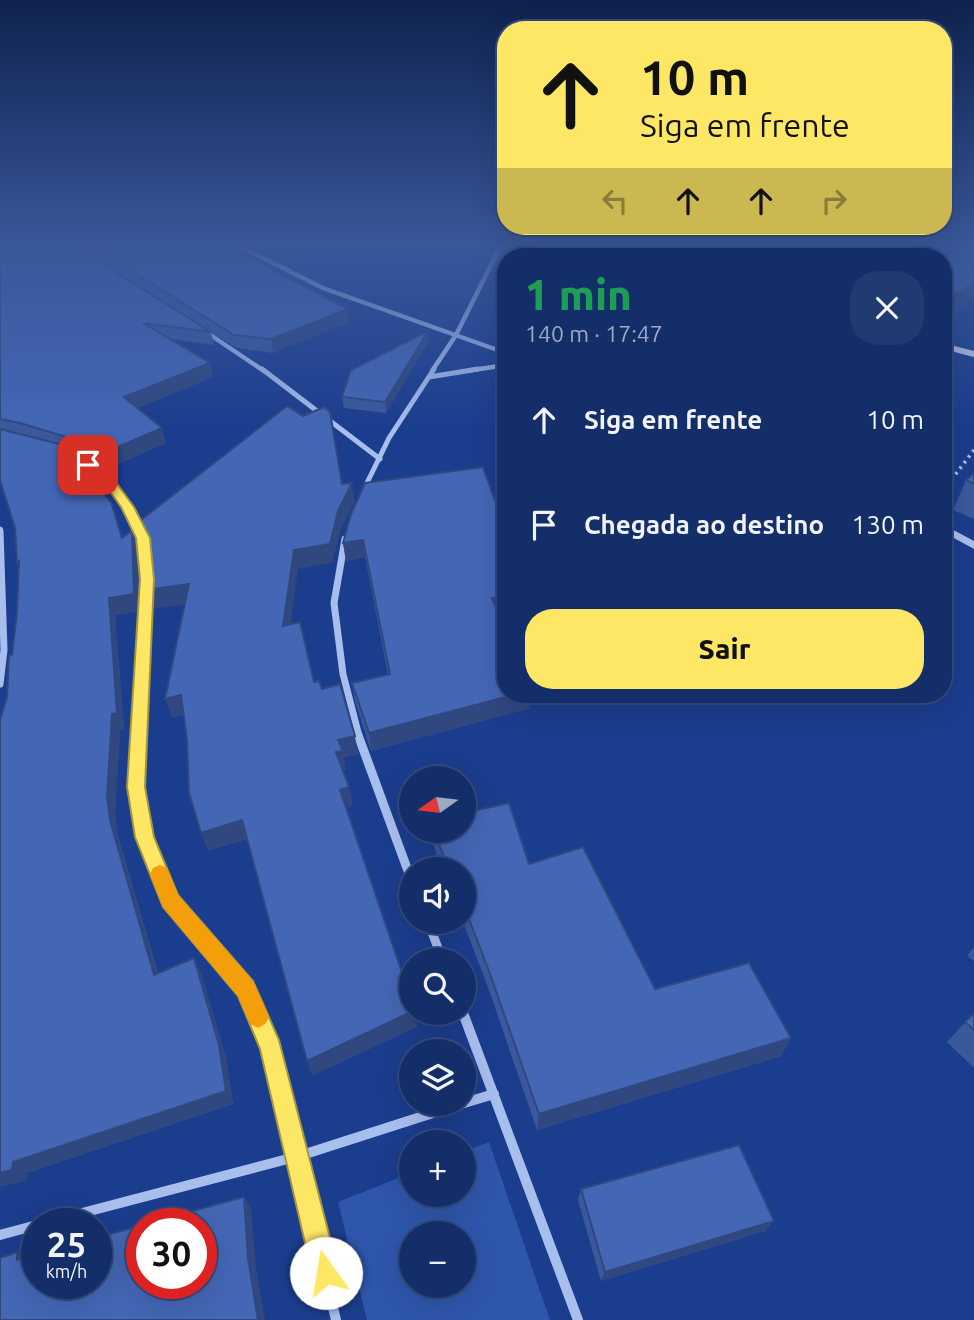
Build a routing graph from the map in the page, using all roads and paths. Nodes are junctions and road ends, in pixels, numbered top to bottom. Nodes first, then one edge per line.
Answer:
1 (370, 305) edge
2 (472, 305) edge
3 (201, 330) edge
4 (457, 335) junction
5 (952, 348) edge
6 (497, 350) edge
7 (974, 354) edge
8 (497, 366) edge
9 (429, 377) junction
10 (974, 450) edge
11 (67, 455) edge
12 (380, 459) junction
13 (952, 479) edge
14 (359, 498) edge
15 (349, 528) edge
16 (0, 529) edge
17 (952, 533) edge
18 (974, 545) edge
19 (0, 684) edge
20 (403, 857) edge
21 (468, 1025) edge
22 (494, 1094) junction
23 (476, 1100) edge
24 (424, 1116) edge
25 (299, 1156) junction
26 (101, 1208) edge
27 (21, 1229) edge
28 (0, 1235) edge
29 (337, 1320) edge
30 (578, 1320) edge

1 - 4 street
2 - 4 street
3 - 12 street
4 - 6 street
4 - 9 street
5 - 7 main road
8 - 9 street
9 - 12 street
10 - 13 path
11 - 25 street
12 - 14 street
15 - 20 street
16 - 19 street
17 - 18 street
21 - 22 street
22 - 23 street
22 - 30 street
24 - 25 street
25 - 26 street
25 - 29 street
27 - 28 street

